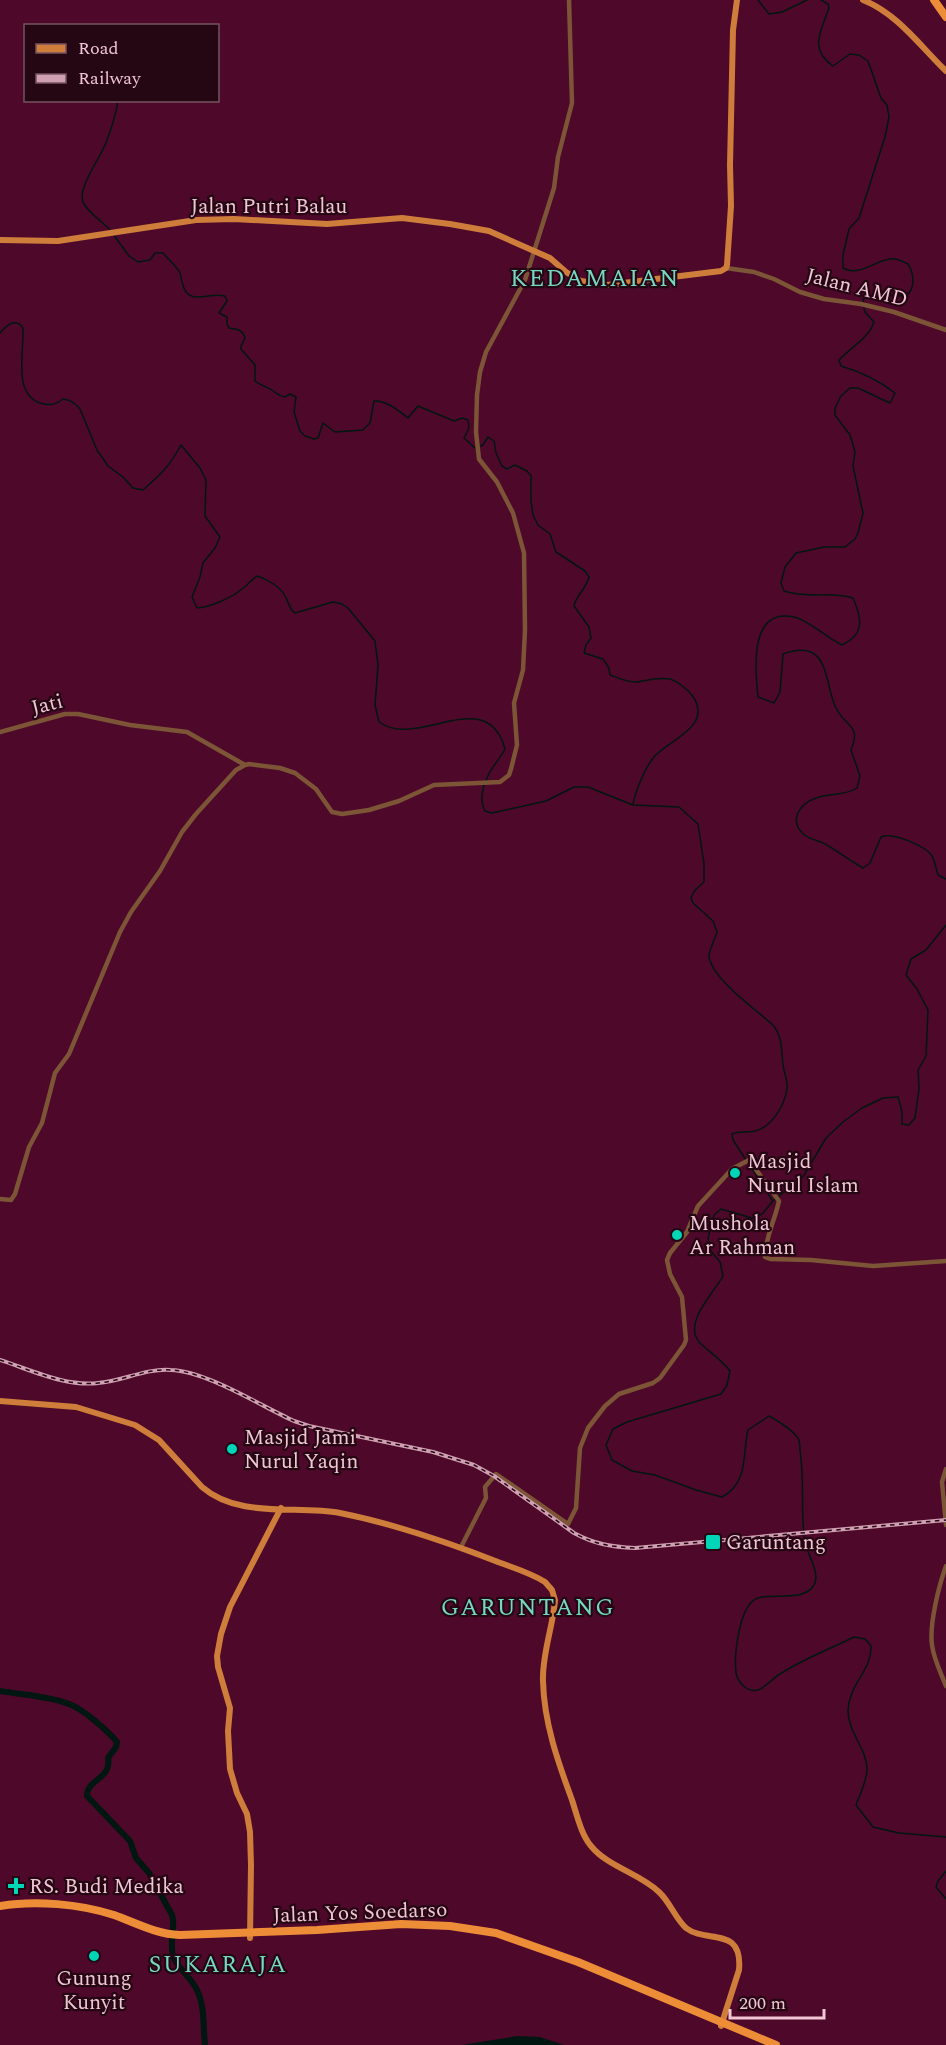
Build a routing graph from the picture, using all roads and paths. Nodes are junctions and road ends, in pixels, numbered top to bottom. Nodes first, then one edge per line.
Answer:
1 (569, 0) edge
2 (737, 0) edge
3 (863, 0) edge
4 (934, 0) edge
5 (940, 0) edge
6 (946, 8) edge
7 (946, 17) edge
8 (946, 71) edge
9 (0, 240) edge
10 (535, 250) junction
11 (726, 268) junction
12 (946, 330) edge
13 (0, 732) edge
14 (244, 765) junction
15 (0, 1199) edge
16 (946, 1261) edge
17 (0, 1401) edge
18 (946, 1469) edge
19 (281, 1508) junction
20 (946, 1525) edge
21 (461, 1547) junction
22 (946, 1566) edge
23 (946, 1686) edge
24 (0, 1907) edge
25 (250, 1935) junction
26 (722, 2024) junction
27 (766, 2045) edge
28 (776, 2045) edge

1 - 10 street
2 - 11 main road
3 - 8 main road
4 - 7 highway
5 - 6 highway
9 - 10 main road, Jalan Putri Balau
10 - 11 main road, Jalan Putri Balau
10 - 14 street
11 - 12 street, Jalan AMD
13 - 14 street, Jati
14 - 15 street
16 - 21 street
17 - 19 main road
18 - 20 street
19 - 21 main road
19 - 25 main road
21 - 26 main road
22 - 23 street
24 - 25 highway, Jalan Yos Soedarso
25 - 26 highway, Jalan Yos Soedarso
26 - 27 highway, Jalan Yos Soedarso
26 - 28 highway, Jalan Yos Soedarso

